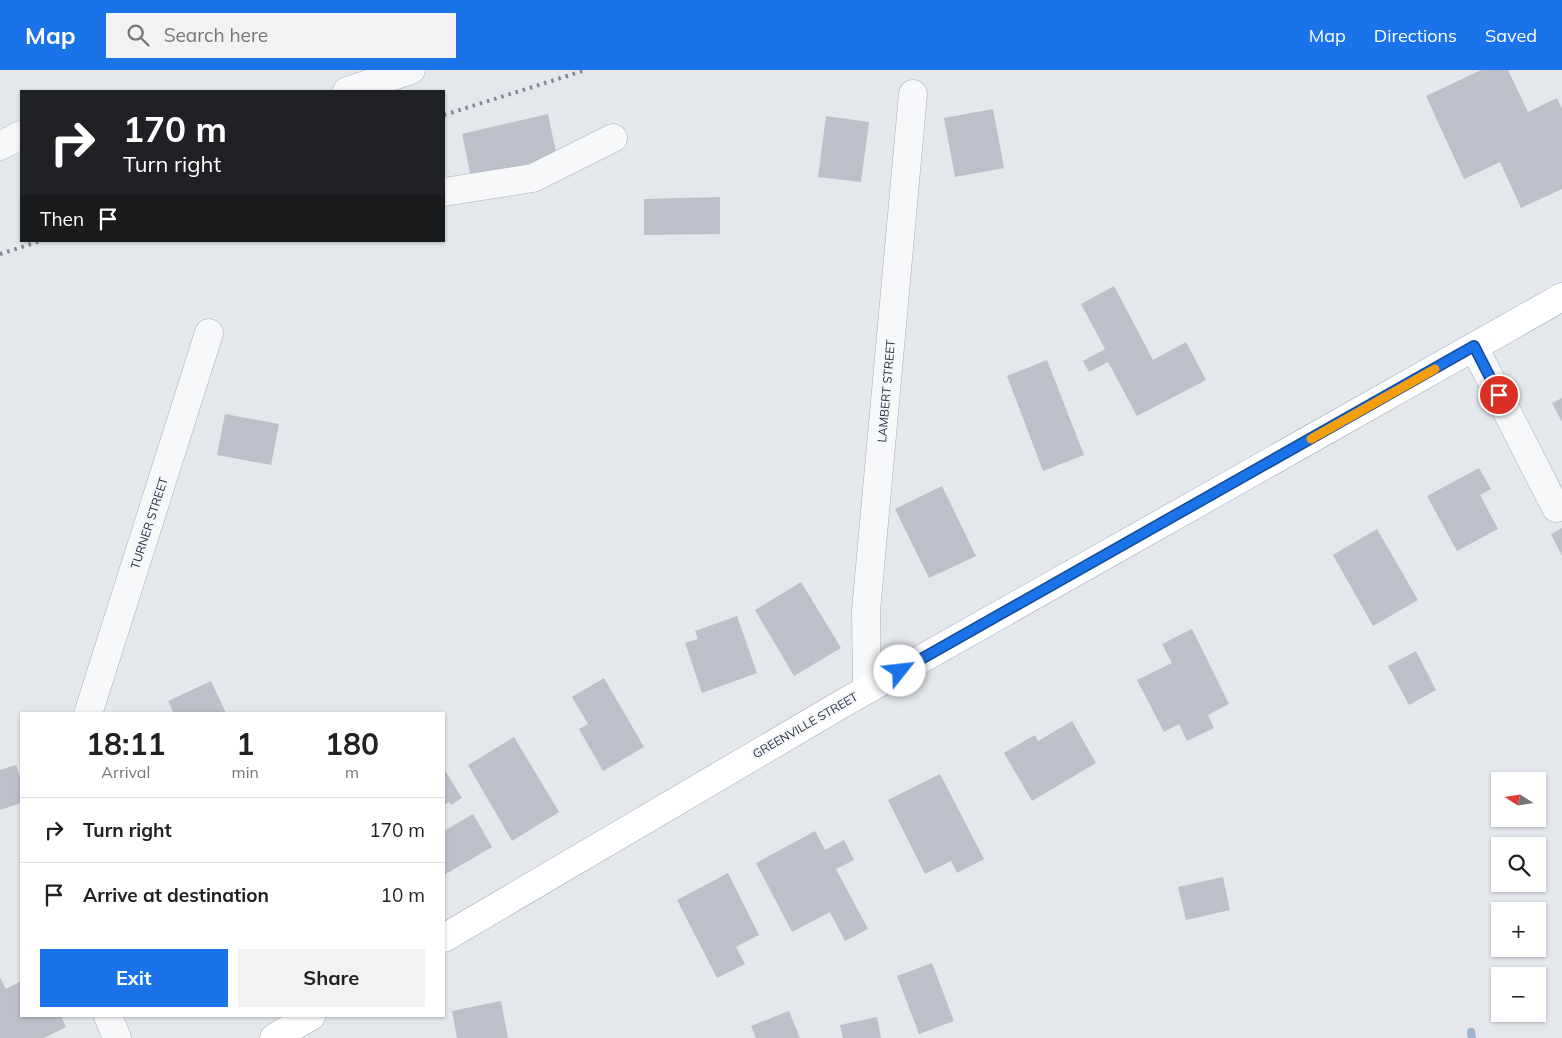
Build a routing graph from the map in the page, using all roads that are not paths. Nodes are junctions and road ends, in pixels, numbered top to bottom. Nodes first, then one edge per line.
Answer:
1 (411, 70) edge
2 (349, 90) edge
3 (912, 94) dead end
4 (20, 136) edge
5 (613, 138) dead end
6 (0, 146) edge
7 (445, 192) edge
8 (1562, 297) edge
9 (209, 333) dead end
10 (1474, 346) junction
11 (1556, 508) dead end
12 (867, 689) junction
13 (89, 712) edge
14 (445, 937) edge
15 (108, 1017) edge
16 (309, 1017) edge
17 (117, 1038) edge
18 (274, 1038) edge

1 - 2 street
3 - 12 street, LAMBERT STREET
4 - 6 street
5 - 7 street
8 - 10 main road, GREENVILLE STREET
9 - 13 street, TURNER STREET
10 - 11 street
10 - 12 main road, GREENVILLE STREET
12 - 14 main road, GREENVILLE STREET
15 - 17 street
16 - 18 main road

